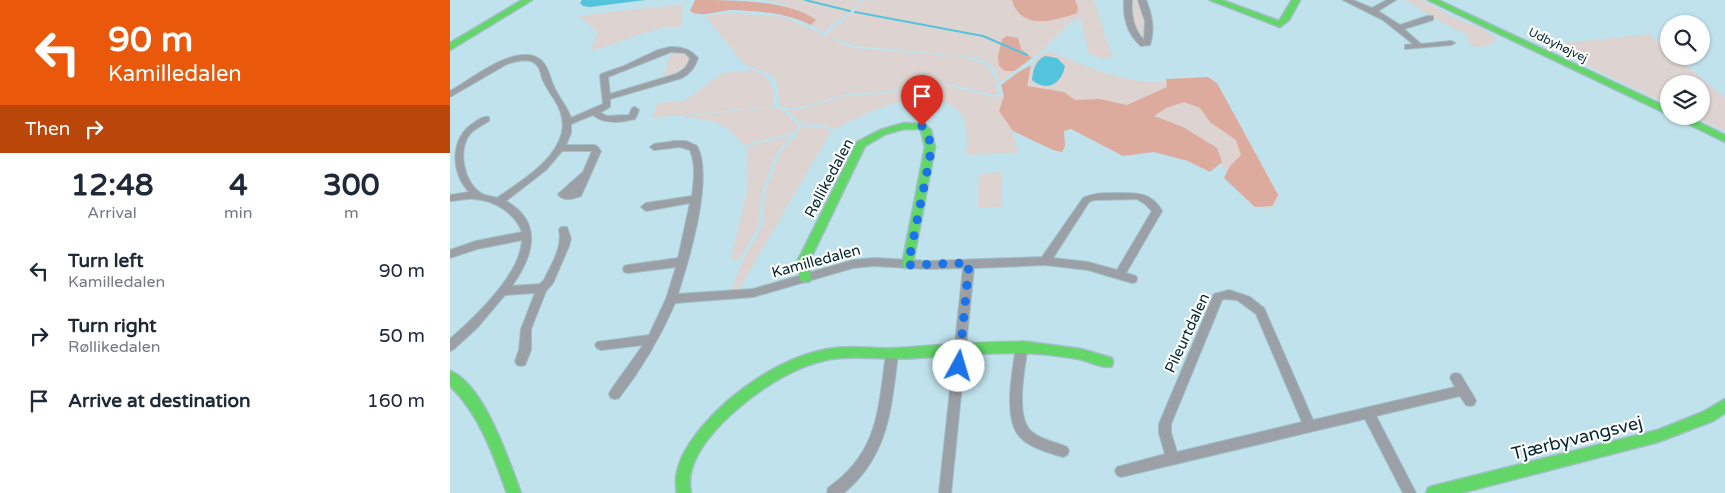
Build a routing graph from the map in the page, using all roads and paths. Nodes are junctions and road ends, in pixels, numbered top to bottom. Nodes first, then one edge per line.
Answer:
1 (528, 0) edge
2 (1128, 0) edge
3 (1142, 0) edge
4 (1214, 0) edge
5 (1296, 0) edge
6 (1347, 0) edge
7 (1392, 0) edge
8 (1434, 1) edge
9 (1228, 2) edge
10 (1373, 11) junction
11 (1430, 18) dead end
12 (1399, 28) junction
13 (1451, 43) dead end
14 (450, 46) edge
15 (1419, 46) junction
16 (1408, 47) dead end
17 (450, 94) edge
18 (606, 98) junction
19 (1660, 108) edge
20 (634, 110) dead end
21 (595, 112) junction
22 (486, 119) dead end
23 (568, 122) junction
24 (1696, 125) edge
25 (1725, 139) edge
26 (559, 148) junction
27 (659, 149) dead end
28 (587, 174) dead end
29 (466, 182) junction
30 (477, 195) junction
31 (450, 198) edge
32 (696, 199) junction
33 (498, 202) junction
34 (646, 207) dead end
35 (564, 230) dead end
36 (527, 235) junction
37 (450, 254) edge
38 (1046, 261) junction
39 (681, 262) junction
40 (969, 263) junction
41 (908, 265) junction
42 (628, 269) dead end
43 (1120, 274) junction
44 (805, 279) junction
45 (1132, 279) dead end
46 (542, 288) junction
47 (502, 291) junction
48 (670, 300) junction
49 (653, 339) junction
50 (601, 345) dead end
51 (450, 346) edge
52 (1022, 346) junction
53 (961, 348) junction
54 (892, 354) junction
55 (521, 361) dead end
56 (1107, 362) dead end
57 (450, 377) edge
58 (1456, 378) dead end
59 (1463, 390) junction
60 (615, 394) dead end
61 (1470, 401) dead end
62 (1725, 405) edge
63 (1368, 412) junction
64 (1310, 426) junction
65 (1063, 451) dead end
66 (1173, 459) junction
67 (1121, 472) dead end
68 (514, 493) edge
69 (684, 493) edge
70 (833, 493) edge
71 (945, 493) edge
72 (1410, 493) edge
73 (1433, 493) edge

1 - 14 street
2 - 3 street
4 - 9 street
5 - 9 street
6 - 10 street
7 - 10 street
8 - 19 street, Udbyhøjvej
10 - 12 street
11 - 12 street
12 - 15 street
13 - 15 street
15 - 16 street
17 - 23 street
18 - 18 street
18 - 21 street
20 - 21 street
21 - 23 street
22 - 29 street
23 - 26 street
24 - 25 street
26 - 28 street
26 - 33 street
27 - 32 street
29 - 30 street
29 - 31 street
30 - 31 street
30 - 33 street
32 - 34 street
32 - 39 street
33 - 36 street
35 - 46 street
36 - 37 street
36 - 47 street
38 - 40 street, Kamilledalen
38 - 43 street, Kamilledalen
38 - 43 street
39 - 42 street
39 - 48 street
40 - 41 street, Kamilledalen
40 - 53 street
41 - 44 street, Kamilledalen
41 - 44 street, Røllikedalen
43 - 45 street, Kamilledalen
44 - 48 street, Kamilledalen
46 - 47 street
46 - 55 street
47 - 51 street
48 - 49 street
49 - 50 street
49 - 60 street
52 - 53 street
52 - 56 street
52 - 65 street
53 - 54 street
53 - 71 street
54 - 69 street
54 - 70 street
57 - 68 street
58 - 59 street
59 - 61 street
59 - 63 street
62 - 73 street, Tjærbyvangsvej
63 - 64 street
63 - 72 street
64 - 66 street
64 - 66 street, Pileurtdalen
66 - 67 street

